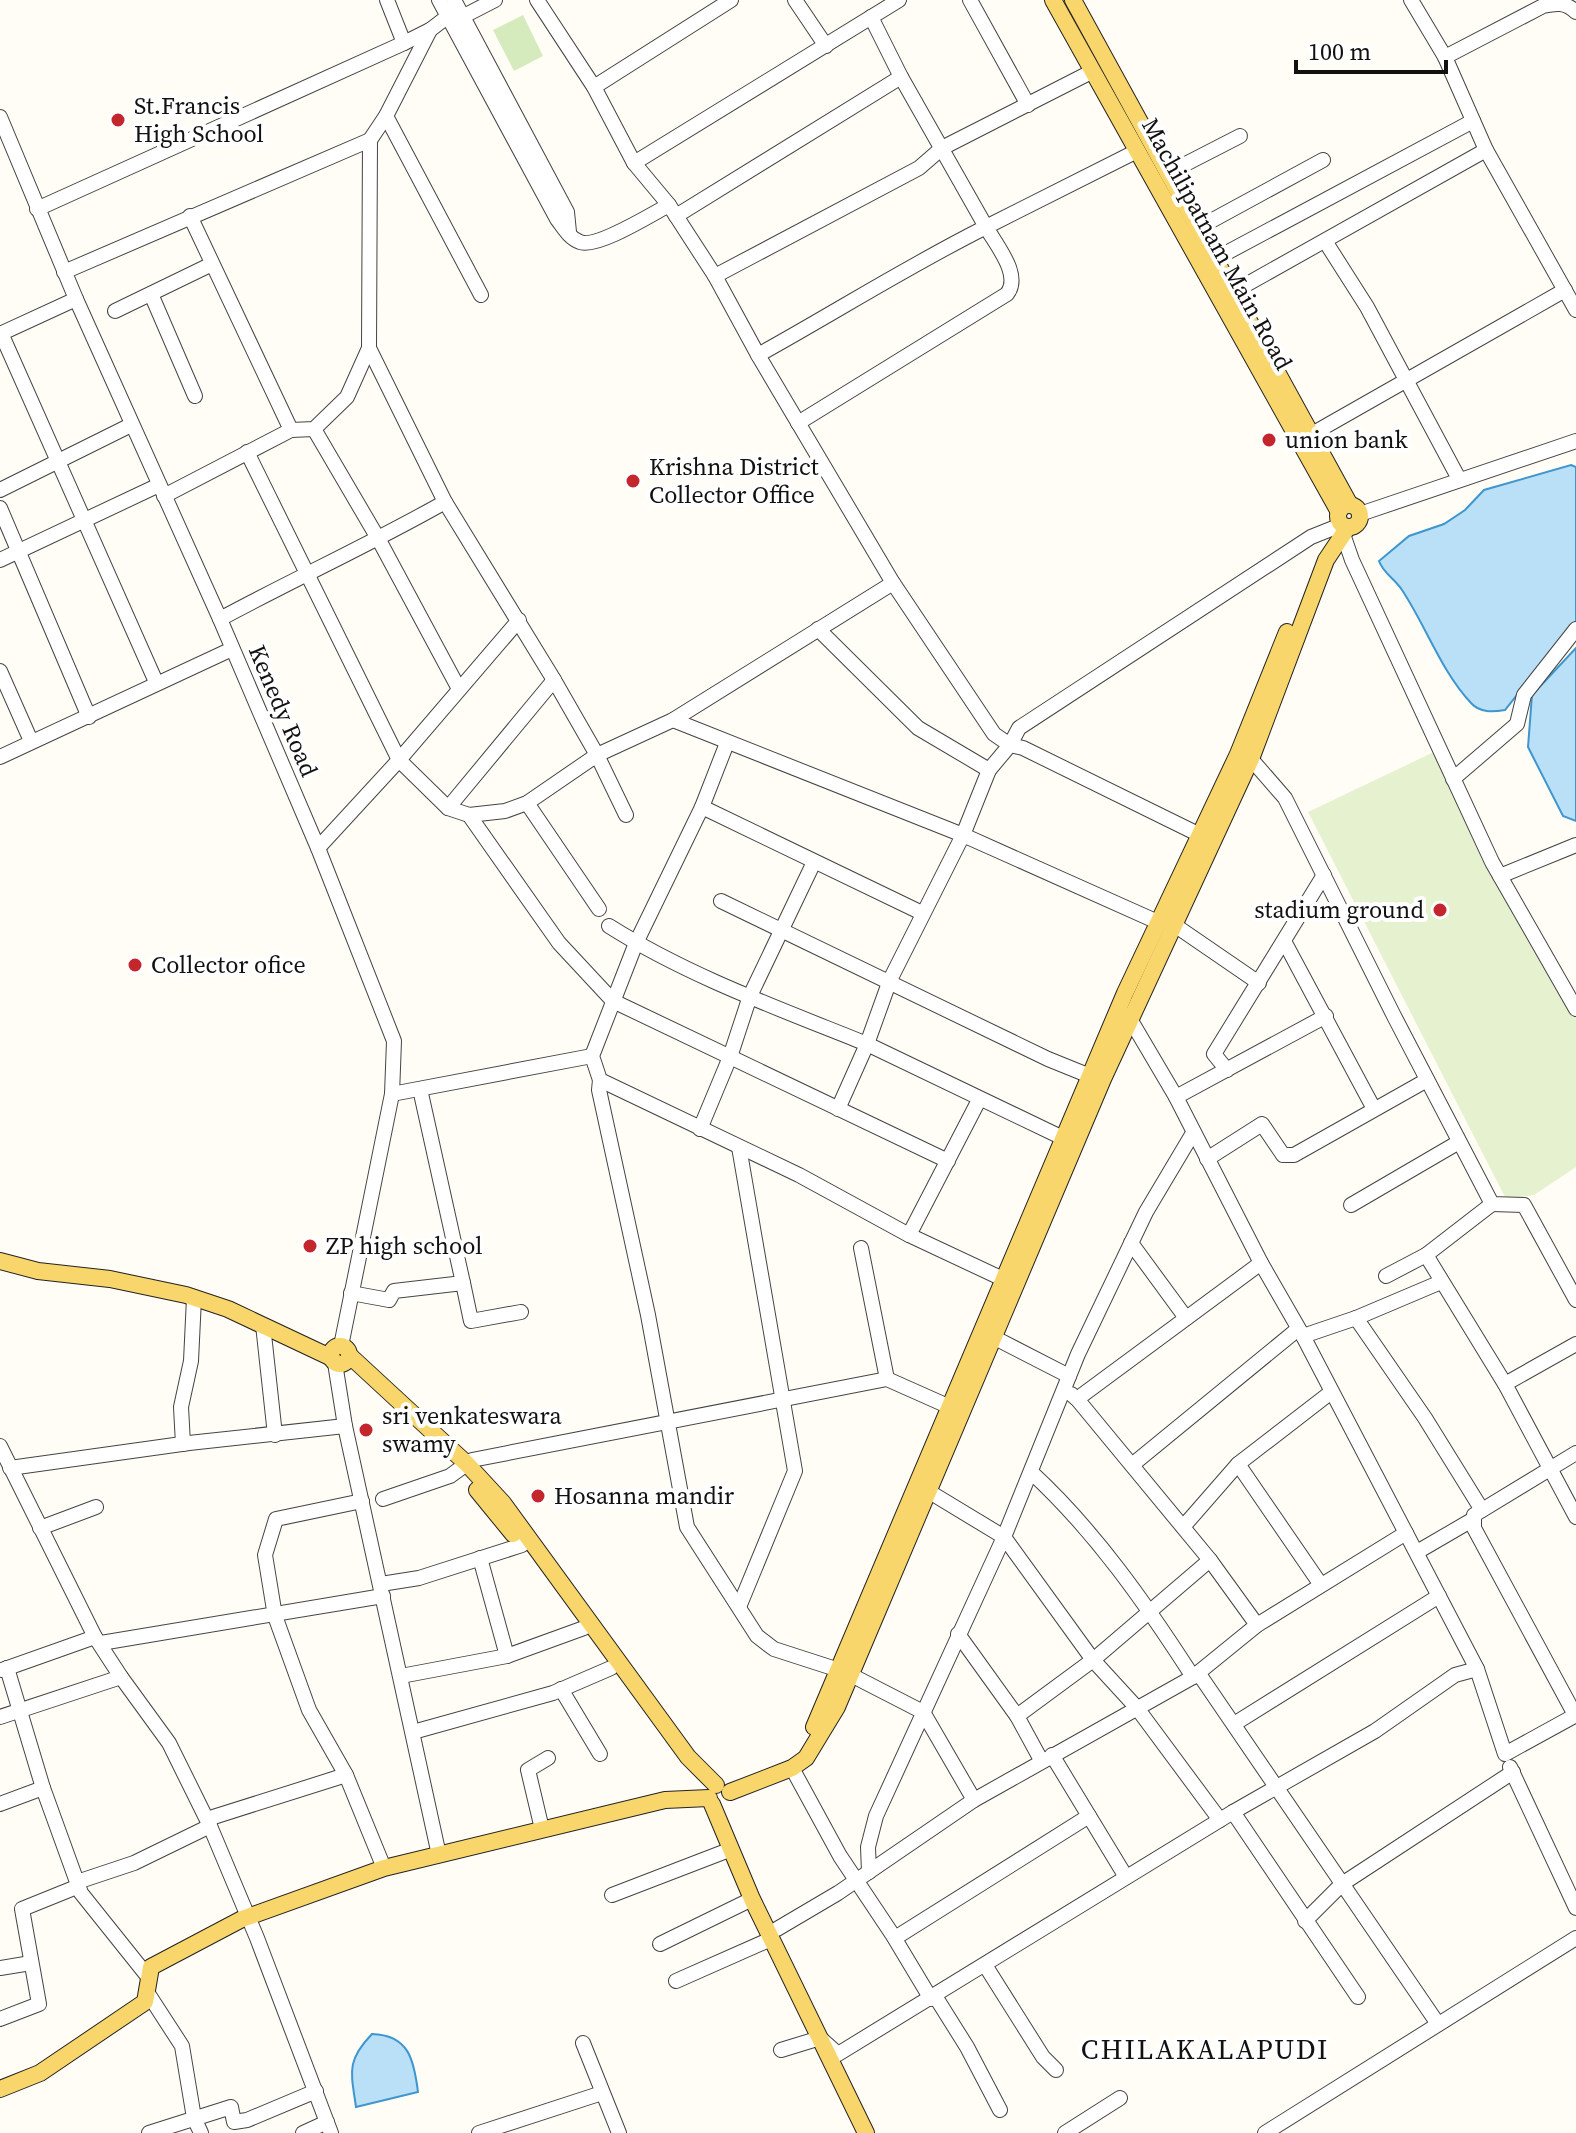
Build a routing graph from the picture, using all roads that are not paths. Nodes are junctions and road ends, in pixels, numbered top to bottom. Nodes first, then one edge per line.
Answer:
1 (387, 0) edge
2 (439, 0) edge
3 (454, 0) edge
4 (495, 0) edge
5 (537, 0) edge
6 (731, 0) edge
7 (795, 0) edge
8 (899, 0) edge
9 (970, 0) edge
10 (1411, 0) edge
11 (1064, 2) edge
12 (1542, 3) edge
13 (1576, 12) edge
14 (455, 17) junction
15 (871, 17) junction
16 (430, 30) junction
17 (404, 43) junction
18 (826, 46) junction
19 (1445, 57) junction
20 (1093, 71) junction
21 (901, 77) junction
22 (594, 87) junction
23 (1028, 105) junction
24 (386, 116) junction
25 (0, 117) edge
26 (1473, 121) junction
27 (1240, 136) dead end
28 (370, 140) junction
29 (942, 148) junction
30 (1486, 150) junction
31 (1137, 151) junction
32 (1323, 160) dead end
33 (634, 163) junction
34 (1168, 173) junction
35 (37, 209) junction
36 (673, 211) junction
37 (190, 216) junction
38 (986, 227) junction
39 (1198, 228) junction
40 (1325, 241) junction
41 (1215, 259) junction
42 (212, 264) junction
43 (64, 272) junction
44 (715, 276) junction
45 (1565, 290) junction
46 (1233, 292) junction
47 (151, 294) junction
48 (481, 295) dead end
49 (76, 299) junction
50 (1576, 310) edge
51 (115, 311) dead end
52 (0, 333) edge
53 (369, 348) junction
54 (758, 355) junction
55 (1263, 361) junction
56 (1406, 382) junction
57 (195, 396) dead end
58 (798, 423) junction
59 (131, 425) junction
60 (314, 429) junction
61 (291, 430) junction
62 (1312, 434) junction
63 (1575, 443) edge
64 (247, 452) junction
65 (59, 462) junction
66 (1459, 479) junction
67 (0, 490) edge
68 (162, 490) junction
69 (445, 502) junction
70 (0, 508) edge
71 (83, 519) junction
72 (1345, 520) junction
73 (379, 540) junction
74 (18, 551) junction
75 (0, 560) edge
76 (306, 573) junction
77 (893, 583) junction
78 (220, 619) junction
79 (519, 620) junction
80 (818, 629) junction
81 (1576, 629) edge
82 (232, 649) junction
83 (0, 671) edge
84 (554, 680) junction
85 (156, 682) junction
86 (459, 689) junction
87 (89, 717) junction
88 (673, 720) junction
89 (31, 741) junction
90 (727, 743) junction
91 (1010, 745) junction
92 (597, 755) junction
93 (0, 757) edge
94 (1251, 759) junction
95 (399, 760) junction
96 (989, 770) junction
97 (1453, 779) junction
98 (527, 803) junction
99 (702, 807) junction
100 (448, 808) junction
101 (469, 815) junction
102 (626, 815) dead end
103 (963, 835) junction
104 (1200, 835) junction
105 (1576, 845) edge
106 (318, 848) junction
107 (814, 862) junction
108 (1324, 875) junction
109 (1500, 876) junction
110 (721, 901) dead end
111 (599, 909) dead end
112 (922, 913) junction
113 (1166, 923) junction
114 (609, 926) dead end
115 (782, 929) junction
116 (1284, 941) junction
117 (636, 943) junction
118 (890, 980) junction
119 (1259, 983) junction
120 (750, 996) junction
121 (613, 1001) junction
122 (1576, 1009) edge
123 (1124, 1016) junction
124 (1326, 1016) junction
125 (867, 1044) junction
126 (592, 1056) junction
127 (730, 1057) junction
128 (1227, 1070) junction
129 (1090, 1076) junction
130 (600, 1080) junction
131 (1427, 1080) junction
132 (420, 1089) junction
133 (392, 1094) junction
134 (1176, 1097) junction
135 (979, 1100) junction
136 (838, 1109) junction
137 (1374, 1109) junction
138 (700, 1129) junction
139 (1193, 1133) junction
140 (1459, 1142) junction
141 (1069, 1143) junction
142 (739, 1147) junction
143 (1207, 1159) junction
144 (948, 1161) junction
145 (1492, 1204) junction
146 (1351, 1205) dead end
147 (909, 1235) junction
148 (1131, 1243) junction
149 (861, 1248) dead end
150 (1426, 1255) junction
151 (0, 1261) edge
152 (1261, 1263) junction
153 (1386, 1276) dead end
154 (1005, 1280) junction
155 (1441, 1282) junction
156 (463, 1283) junction
157 (351, 1293) junction
158 (194, 1298) junction
159 (1576, 1300) edge
160 (521, 1312) dead end
161 (1186, 1318) junction
162 (1356, 1318) junction
163 (263, 1325) junction
164 (1300, 1333) junction
165 (995, 1338) junction
166 (1576, 1344) edge
167 (340, 1357) junction
168 (887, 1379) junction
169 (1066, 1383) junction
170 (1505, 1384) junction
171 (1330, 1393) junction
172 (1077, 1399) junction
173 (782, 1400) junction
174 (950, 1407) junction
175 (668, 1421) junction
176 (345, 1426) junction
177 (275, 1435) junction
178 (183, 1444) junction
179 (1, 1450) edge
180 (1576, 1453) edge
181 (1238, 1464) junction
182 (1132, 1465) junction
183 (464, 1467) junction
184 (10, 1468) junction
185 (1549, 1471) junction
186 (1031, 1472) junction
187 (928, 1491) junction
188 (383, 1499) dead end
189 (362, 1501) junction
190 (96, 1507) dead end
191 (1477, 1515) junction
192 (1576, 1517) edge
193 (1183, 1527) junction
194 (40, 1528) junction
195 (1406, 1533) junction
196 (1004, 1537) junction
197 (522, 1545) junction
198 (1417, 1552) junction
199 (480, 1558) junction
200 (1210, 1560) junction
201 (1321, 1585) junction
202 (382, 1590) junction
203 (1439, 1596) junction
204 (739, 1607) junction
205 (1150, 1611) junction
206 (275, 1616) junction
207 (1257, 1625) junction
208 (584, 1628) junction
209 (958, 1634) junction
210 (98, 1640) junction
211 (507, 1656) junction
212 (1093, 1660) junction
213 (611, 1668) junction
214 (4, 1669) edge
215 (1477, 1669) junction
216 (845, 1672) junction
217 (401, 1676) junction
218 (1196, 1676) junction
219 (121, 1677) junction
220 (561, 1689) junction
221 (1137, 1708) junction
222 (21, 1710) junction
223 (923, 1712) junction
224 (1576, 1715) edge
225 (1017, 1716) junction
226 (0, 1717) edge
227 (1234, 1724) junction
228 (413, 1732) junction
229 (600, 1754) dead end
230 (1505, 1754) junction
231 (548, 1758) dead end
232 (1047, 1758) junction
233 (792, 1768) junction
234 (1513, 1772) junction
235 (346, 1775) junction
236 (1279, 1787) junction
237 (43, 1788) junction
238 (718, 1795) junction
239 (974, 1800) junction
240 (0, 1804) edge
241 (1089, 1816) junction
242 (1226, 1816) junction
243 (209, 1823) junction
244 (542, 1829) junction
245 (729, 1850) junction
246 (439, 1855) junction
247 (384, 1868) junction
248 (869, 1872) junction
249 (1126, 1877) junction
250 (855, 1881) junction
251 (1571, 1881) edge
252 (78, 1884) junction
253 (1342, 1884) junction
254 (612, 1895) dead end
255 (752, 1899) junction
256 (1576, 1908) edge
257 (247, 1917) junction
258 (1305, 1921) junction
259 (774, 1934) junction
260 (895, 1938) junction
261 (1576, 1938) edge
262 (660, 1944) dead end
263 (31, 1963) junction
264 (985, 1965) junction
265 (0, 1968) edge
266 (676, 1981) dead end
267 (148, 1985) junction
268 (933, 1997) junction
269 (1358, 1997) dead end
270 (0, 2019) edge
271 (1438, 2024) junction
272 (820, 2038) junction
273 (583, 2043) dead end
274 (781, 2050) dead end
275 (838, 2054) junction
276 (1056, 2070) dead end
277 (0, 2089) edge
278 (316, 2091) junction
279 (602, 2093) junction
280 (1120, 2098) dead end
281 (1000, 2110) dead end
282 (194, 2118) junction
283 (516, 2127) edge
284 (329, 2128) edge
285 (149, 2133) edge
286 (201, 2133) edge
287 (303, 2133) edge
288 (479, 2133) edge
289 (619, 2133) edge
290 (866, 2133) edge
291 (875, 2133) edge
292 (1065, 2133) edge
293 (1265, 2133) edge

1 - 17 street
2 - 14 street
3 - 14 street
4 - 14 street
5 - 22 street
6 - 22 street
7 - 18 street
8 - 15 street
9 - 23 street
10 - 19 street
11 - 20 main road, Machilipatnam Main Road
11 - 34 main road, Machilipatnam Main Road
12 - 13 street
12 - 19 street
14 - 16 street
14 - 36 street
15 - 18 street
15 - 21 street
16 - 17 street
16 - 24 street
17 - 35 street
18 - 33 street
19 - 26 street
20 - 23 street
20 - 31 main road, Machilipatnam Main Road
21 - 29 street
21 - 36 street
22 - 33 street
23 - 29 street
24 - 28 street
24 - 48 street
25 - 35 street, Kenedy Road
26 - 30 street
26 - 41 street
27 - 34 street
28 - 37 street
28 - 53 street
29 - 38 street
29 - 44 street
30 - 40 street
30 - 45 street
31 - 38 street
31 - 55 main road, Machilipatnam Main Road
32 - 39 street
33 - 36 street
34 - 39 main road, Machilipatnam Main Road
35 - 43 street, Kenedy Road
36 - 44 street
37 - 42 street
37 - 43 street
38 - 54 street
38 - 58 street
39 - 41 main road, Machilipatnam Main Road
40 - 46 street
40 - 56 street
41 - 46 main road, Machilipatnam Main Road
42 - 47 street
42 - 61 street
43 - 49 street, Kenedy Road
44 - 54 street
45 - 50 street
45 - 56 street
46 - 55 main road, Machilipatnam Main Road
47 - 51 street
47 - 57 street
49 - 52 street
49 - 59 street, Kenedy Road
52 - 65 street
53 - 60 street
53 - 69 street
54 - 58 street
55 - 62 main road, Machilipatnam Main Road
55 - 72 main road, Machilipatnam Main Road
56 - 62 street
56 - 66 street
58 - 77 street
59 - 65 street
59 - 68 street, Kenedy Road
60 - 61 street
60 - 73 street
61 - 64 street
62 - 72 main road, Machilipatnam Main Road
63 - 66 street
64 - 68 street
64 - 76 street
65 - 67 street
65 - 71 street
66 - 72 street
68 - 71 street
68 - 78 street, Kenedy Road
69 - 73 street
69 - 79 street
70 - 74 street
71 - 74 street
71 - 85 street
72 - 91 street
72 - 94 main road
72 - 97 street
72 - 104 main road
73 - 76 street
73 - 86 street
74 - 75 street
74 - 87 street
76 - 78 street
76 - 95 street
77 - 80 street
77 - 91 street
78 - 82 street, Kenedy Road
79 - 84 street
79 - 86 street
80 - 88 street
80 - 96 street
81 - 97 street
82 - 85 street
82 - 106 street, Kenedy Road
83 - 89 street
84 - 92 street
84 - 100 street
85 - 87 street
86 - 95 street
87 - 89 street
88 - 90 street
88 - 92 street
89 - 93 street
90 - 99 street
90 - 103 street
91 - 96 street
91 - 104 street
92 - 98 street
92 - 102 street
94 - 108 street
94 - 113 main road
95 - 100 street
95 - 106 street
96 - 103 street
97 - 109 street
98 - 101 street
98 - 111 street
99 - 107 street
99 - 117 street
100 - 101 street
101 - 121 street
103 - 112 street
103 - 113 street
104 - 113 main road
105 - 109 street
106 - 133 street, Kenedy Road
107 - 112 street
107 - 115 street
108 - 116 street
108 - 131 street
109 - 122 street
110 - 115 street
112 - 118 street
113 - 119 street
113 - 123 main road
114 - 117 street
115 - 118 street
115 - 120 street
116 - 119 street
116 - 124 street
117 - 120 street
117 - 121 street
118 - 125 street
118 - 129 street
119 - 128 street
120 - 125 street
120 - 127 street
121 - 126 street
121 - 127 street
123 - 129 main road
123 - 134 street
123 - 141 main road
124 - 128 street
124 - 137 street
125 - 135 street
125 - 136 street
126 - 130 street
126 - 132 street
127 - 136 street
127 - 138 street
128 - 134 street
129 - 141 main road
130 - 138 street
130 - 175 street
131 - 137 street
131 - 140 street
132 - 133 street
132 - 156 street
133 - 157 street, Kenedy Road
134 - 139 street
135 - 141 street
135 - 144 street
136 - 144 street
137 - 143 street
138 - 142 street
139 - 143 street
139 - 148 street
140 - 145 street
140 - 146 street
141 - 154 main road
141 - 165 main road
142 - 147 street
142 - 173 street
143 - 152 street
144 - 147 street
145 - 150 street
145 - 159 street
147 - 154 street
148 - 161 street
148 - 169 street
149 - 168 street
150 - 153 street
150 - 155 street
151 - 158 main road
152 - 161 street
152 - 164 street
154 - 174 main road
155 - 162 street
155 - 170 street
156 - 157 street
156 - 160 street
157 - 167 street, Kenedy Road
158 - 163 main road
158 - 178 street
161 - 172 street
162 - 164 street
162 - 191 street
163 - 167 main road
163 - 177 street
164 - 171 street
164 - 182 street
165 - 169 street
165 - 187 main road
166 - 170 street
167 - 176 street, Kenedy Road
167 - 183 main road
168 - 173 street
168 - 174 street
169 - 172 street
169 - 186 street
170 - 185 street
171 - 181 street
171 - 195 street
172 - 182 street
173 - 175 street
173 - 204 street
174 - 216 main road
175 - 183 street
175 - 204 street
176 - 177 street
176 - 189 street, Kenedy Road
177 - 178 street
178 - 184 street
179 - 184 street
180 - 185 street
181 - 193 street
181 - 201 street
182 - 193 street
183 - 188 street
183 - 197 main road
183 - 238 main road
184 - 194 street
185 - 191 street
185 - 192 street
186 - 196 street
186 - 205 street
187 - 196 street
187 - 216 main road
189 - 202 street, Kenedy Road
189 - 206 street
190 - 194 street
191 - 198 street
191 - 224 street
193 - 200 street
194 - 210 street
195 - 198 street
195 - 201 street
196 - 209 street
196 - 212 street
197 - 199 street
197 - 208 main road
198 - 203 street
199 - 202 street
199 - 211 street
200 - 205 street
200 - 207 street
201 - 207 street
202 - 206 street
202 - 217 street, Kenedy Road
203 - 215 street
203 - 227 street
204 - 216 street
205 - 212 street
205 - 218 street
206 - 210 street
206 - 235 street
207 - 218 street
208 - 211 street
208 - 213 main road
209 - 223 street
209 - 225 street
210 - 214 street
210 - 219 street
211 - 217 street
212 - 221 street
212 - 225 street
213 - 220 street
213 - 238 main road
214 - 222 street
215 - 230 street
215 - 236 street
216 - 223 street
216 - 233 main road
216 - 238 main road
217 - 228 street, Kenedy Road
218 - 221 street
218 - 227 street
219 - 222 street
219 - 243 street
220 - 228 street
220 - 229 street
221 - 232 street
221 - 242 street
222 - 226 street
222 - 237 street
223 - 239 street
223 - 248 street
224 - 230 street
225 - 232 street
227 - 236 street
228 - 246 street, Kenedy Road
230 - 234 street
231 - 244 street
232 - 239 street
232 - 241 street
233 - 238 main road
233 - 250 street
234 - 251 street
234 - 253 street
235 - 243 street
235 - 247 street
236 - 242 street
236 - 253 street
237 - 240 street
237 - 252 street
238 - 244 main road
238 - 245 main road
238 - 259 main road
239 - 248 street
241 - 249 street
241 - 260 street
242 - 249 street
242 - 258 street
243 - 252 street
243 - 257 street
244 - 246 main road
245 - 254 street
245 - 255 main road
246 - 247 main road
247 - 257 main road
248 - 250 street
249 - 264 street
250 - 259 street
250 - 260 street
251 - 256 street
252 - 263 street
252 - 267 street
253 - 258 street
253 - 271 street
255 - 259 main road
255 - 262 street
257 - 267 main road
257 - 278 street
258 - 269 street
259 - 266 street
259 - 272 main road
259 - 275 main road
260 - 268 street
261 - 271 street
263 - 265 street
263 - 270 street
264 - 268 street
264 - 276 street
267 - 277 main road
267 - 282 street
268 - 275 street
268 - 281 street
271 - 293 street
272 - 274 street
272 - 275 street
272 - 290 main road
273 - 279 street
275 - 291 main road
278 - 282 street
278 - 284 street
279 - 283 street
279 - 289 street
280 - 292 street
282 - 285 street
282 - 286 street
283 - 288 street
284 - 287 street

